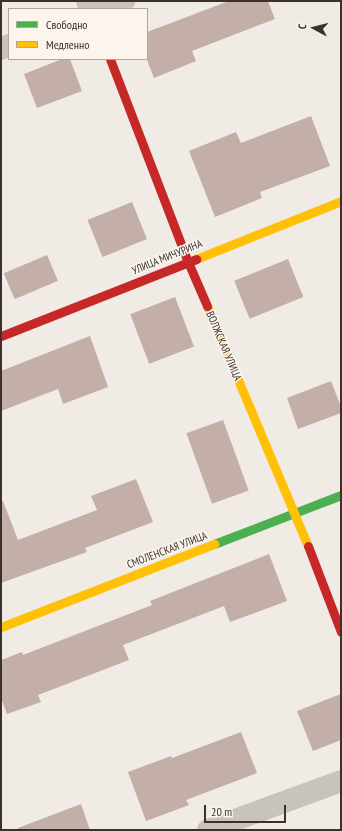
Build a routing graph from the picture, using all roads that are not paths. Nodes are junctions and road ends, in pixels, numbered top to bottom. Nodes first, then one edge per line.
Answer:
1 (124, 1) edge
2 (106, 8) edge
3 (110, 60) edge
4 (341, 201) edge
5 (188, 262) junction
6 (1, 336) edge
7 (341, 495) edge
8 (296, 513) junction
9 (1, 627) edge
10 (341, 632) edge
11 (341, 781) edge
12 (208, 830) edge

1 - 2 street
3 - 5 street, ВОЛЖСКАЯ УЛИЦА
4 - 5 street, УЛИЦА МИЧУРИНА
5 - 6 street, УЛИЦА МИЧУРИНА
5 - 8 street, ВОЛЖСКАЯ УЛИЦА
7 - 8 street, СМОЛЕНСКАЯ УЛИЦА
8 - 9 street, СМОЛЕНСКАЯ УЛИЦА
8 - 10 street, ВОЛЖСКАЯ УЛИЦА
11 - 12 street

